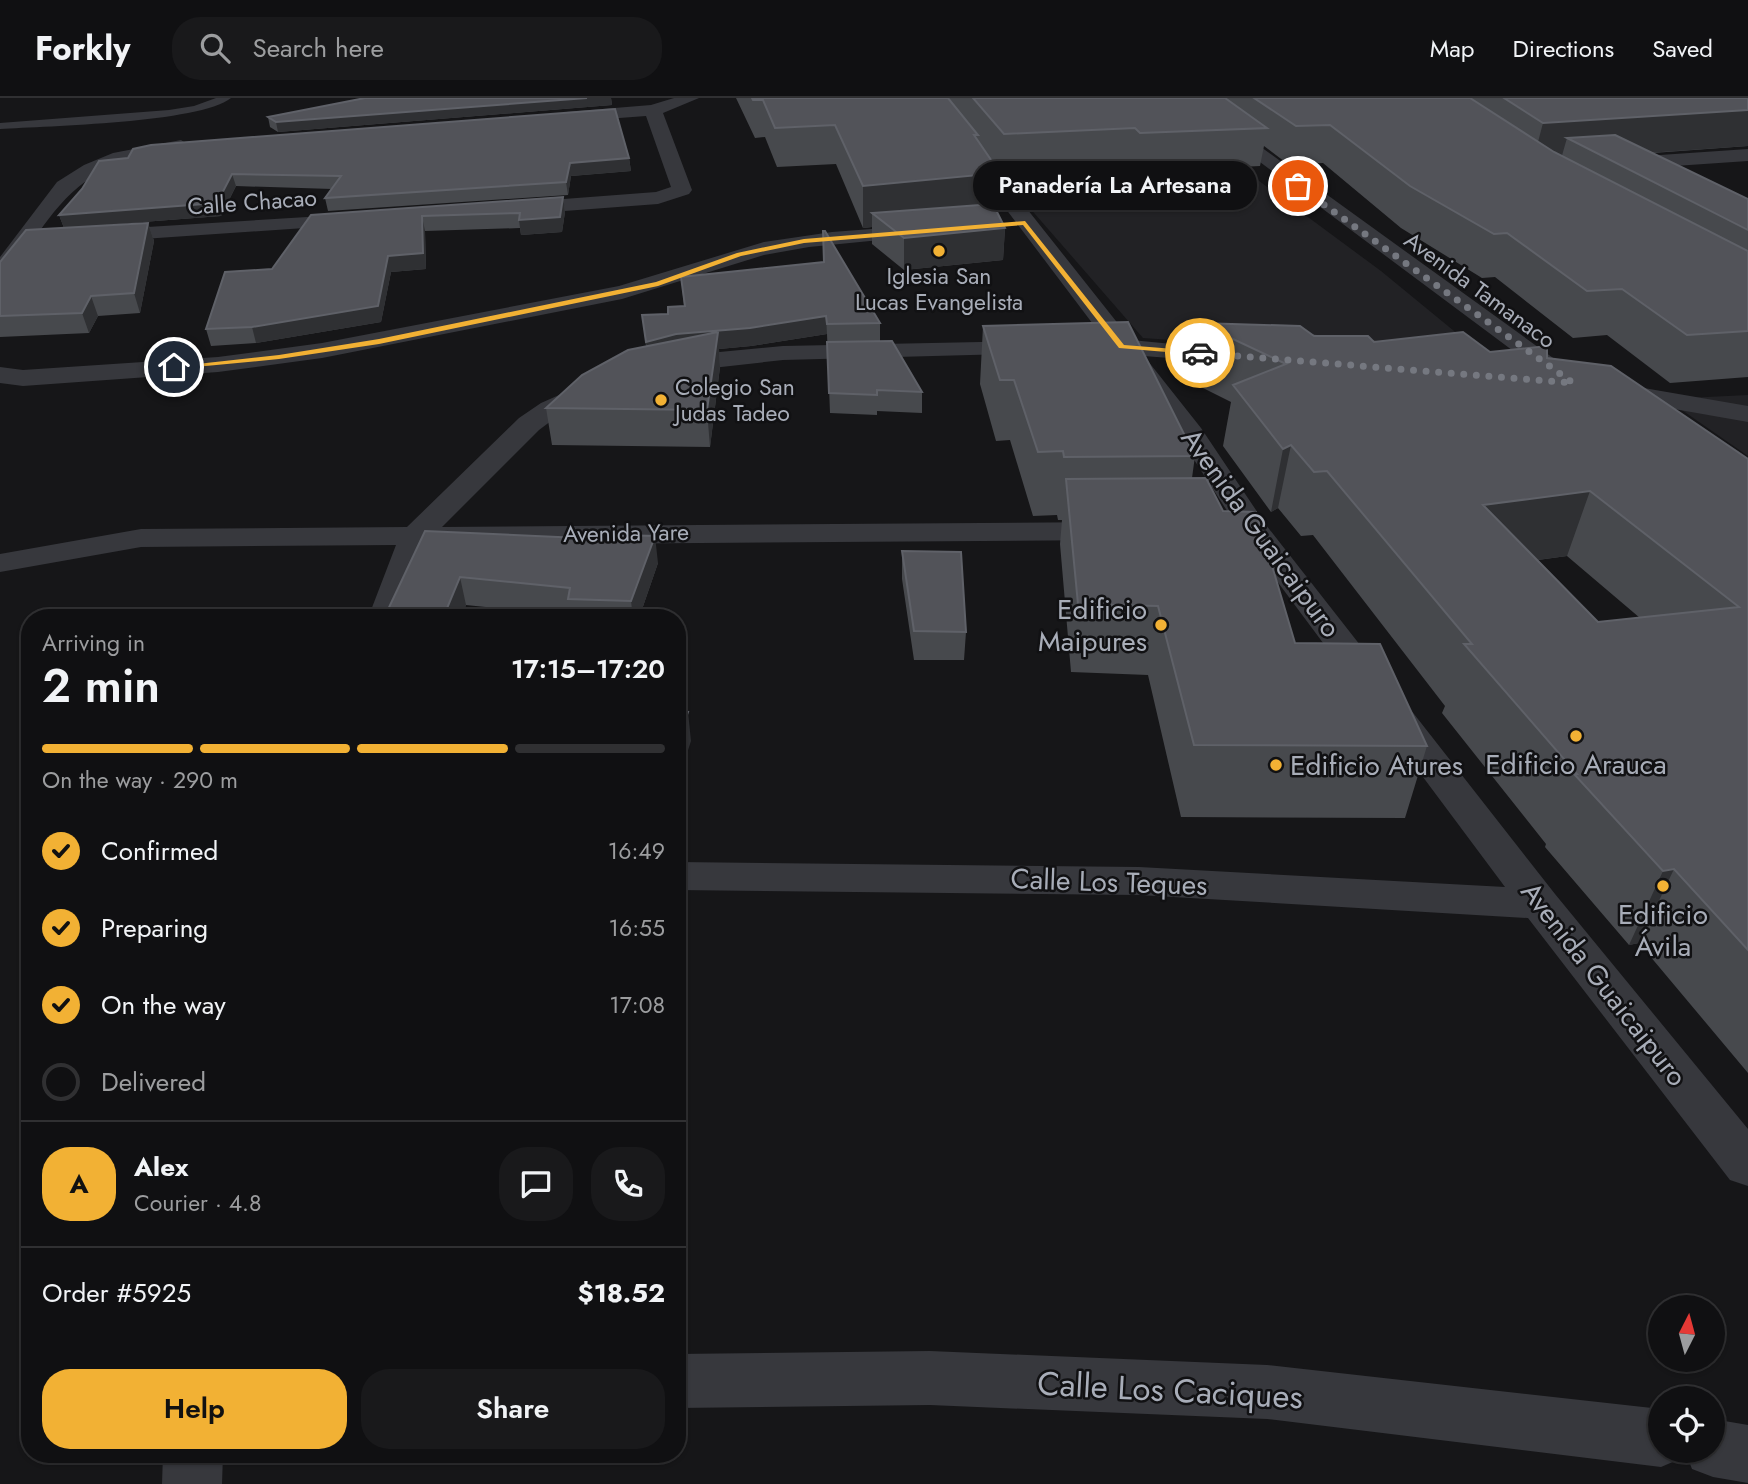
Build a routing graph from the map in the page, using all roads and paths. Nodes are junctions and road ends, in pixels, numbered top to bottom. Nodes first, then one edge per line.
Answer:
1 (226, 98) edge
2 (691, 98) edge
3 (930, 98) edge
4 (1182, 98) edge
5 (1212, 98) edge
6 (653, 110) junction
7 (542, 119) edge
8 (0, 126) edge
9 (197, 144) edge
10 (1748, 155) edge
11 (1598, 166) edge
12 (493, 210) edge
13 (383, 218) edge
14 (1025, 223) junction
15 (998, 225) edge
16 (945, 230) edge
17 (81, 237) edge
18 (54, 238) edge
19 (27, 239) junction
20 (0, 272) edge
21 (1122, 346) junction
22 (1570, 355) dead end
23 (1272, 359) edge
24 (0, 375) edge
25 (1583, 377) junction
26 (1532, 380) edge
27 (1623, 405) junction
28 (1747, 413) edge
29 (1674, 430) edge
30 (1143, 531) edge
31 (415, 536) junction
32 (0, 563) edge
33 (387, 609) edge
34 (686, 876) edge
35 (1541, 904) junction
36 (1748, 1165) edge
37 (686, 1381) edge
38 (1648, 1436) edge
39 (1725, 1450) edge
40 (1748, 1454) edge
41 (193, 1463) edge
42 (192, 1484) edge

1 - 8 lane
2 - 6 street
3 - 14 street, Avenida Guaicaipuro
4 - 25 street, Avenida Tamanaco
5 - 22 street, Avenida Tamanaco
6 - 7 street
6 - 12 street
9 - 19 street
10 - 11 street
13 - 17 street, Calle Chacao
14 - 15 street
14 - 21 street, Avenida Guaicaipuro
16 - 24 street
18 - 19 street
19 - 20 street
21 - 23 street
21 - 31 street
21 - 35 street, Avenida Guaicaipuro
25 - 26 street
25 - 27 street, Avenida Tamanaco
27 - 28 street
27 - 29 street, Avenida Tamanaco
30 - 31 street, Avenida Yare
31 - 32 street, Avenida Yare
31 - 33 street
34 - 35 street, Calle Los Teques
35 - 36 street, Avenida Guaicaipuro
37 - 38 street, Calle Los Caciques
39 - 40 street
41 - 42 street

